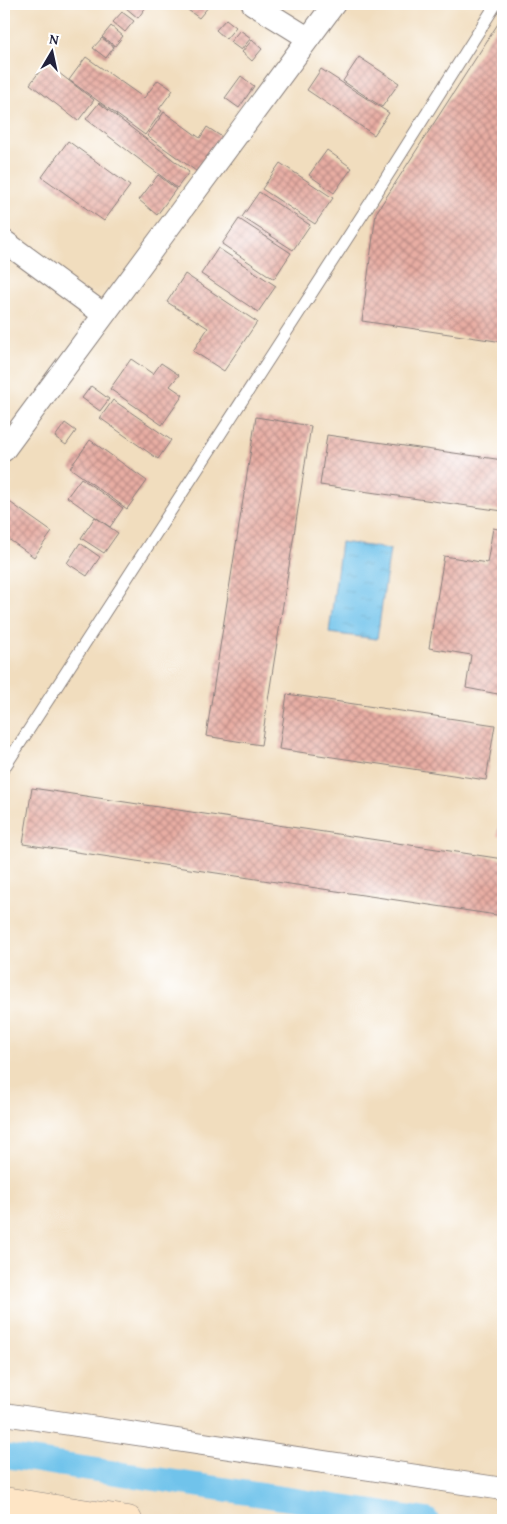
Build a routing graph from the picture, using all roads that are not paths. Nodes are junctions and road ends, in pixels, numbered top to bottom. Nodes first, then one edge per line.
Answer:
1 (253, 4) edge
2 (334, 4) edge
3 (496, 4) edge
4 (308, 38) junction
5 (4, 241) edge
6 (103, 314) junction
7 (4, 450) edge
8 (4, 768) edge
9 (4, 1414) edge
10 (503, 1489) edge
11 (4, 1501) edge
12 (128, 1520) edge

1 - 4 street
2 - 4 street
3 - 8 lane
4 - 6 street
5 - 6 street
6 - 7 street
9 - 10 street
11 - 12 main road

